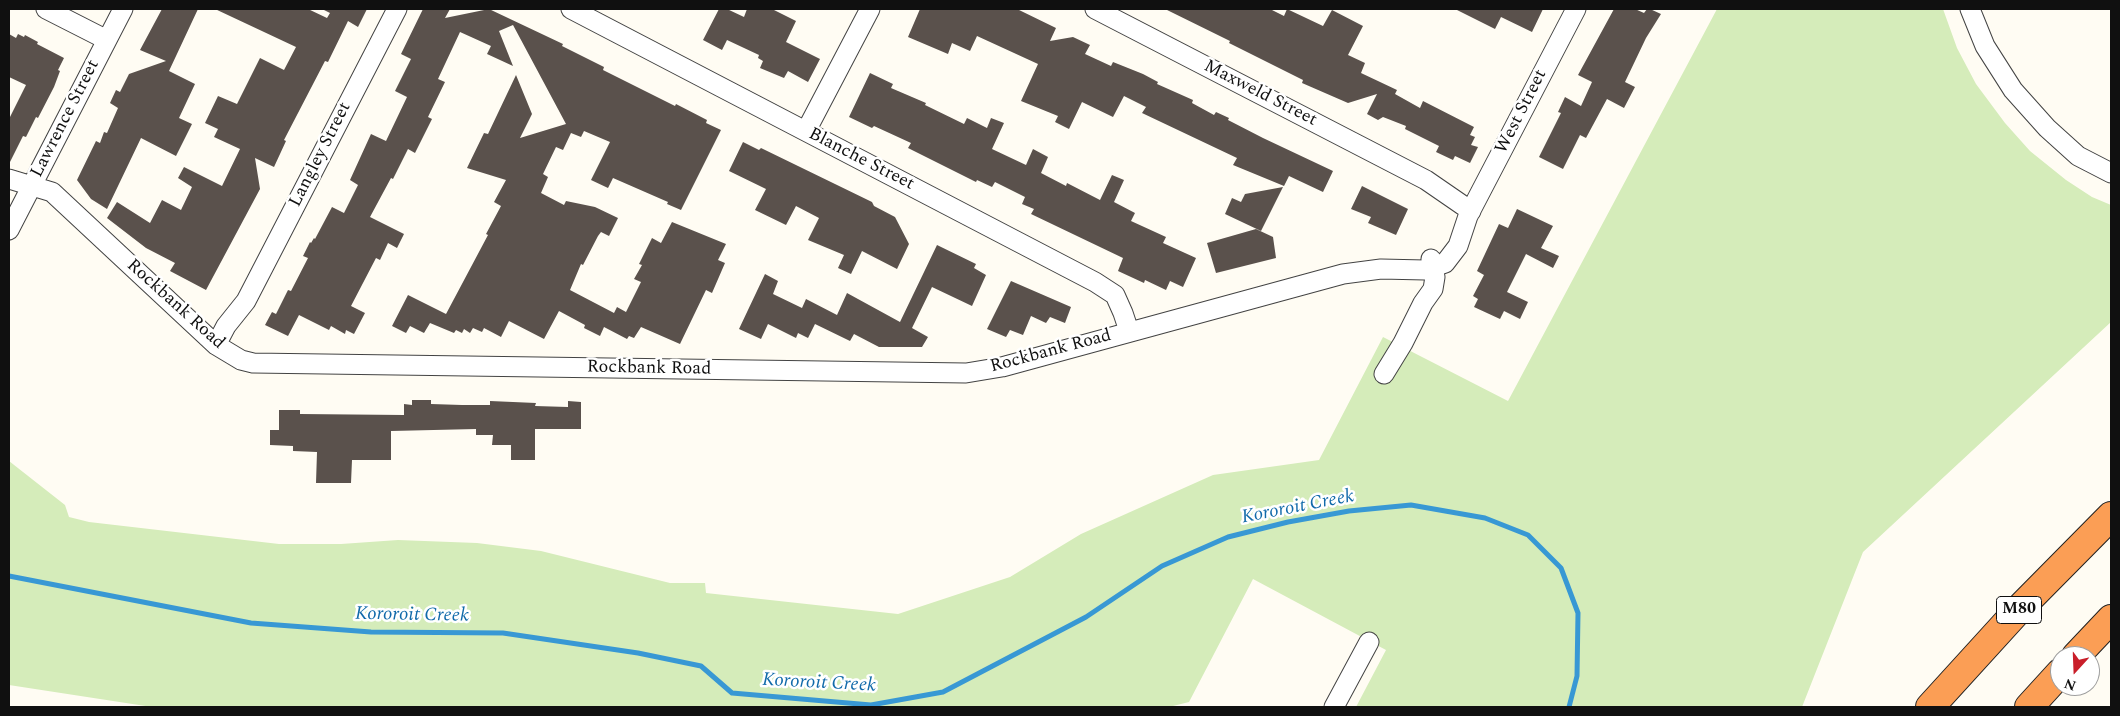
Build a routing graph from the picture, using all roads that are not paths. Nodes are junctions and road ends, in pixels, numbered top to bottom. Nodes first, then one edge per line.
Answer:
1 (46, 9) edge
2 (123, 9) edge
3 (396, 9) edge
4 (571, 9) edge
5 (870, 9) edge
6 (1095, 9) edge
7 (1576, 9) edge
8 (1970, 9) edge
9 (107, 40) junction
10 (806, 131) junction
11 (2111, 173) edge
12 (9, 179) edge
13 (32, 185) junction
14 (1472, 208) junction
15 (9, 230) edge
16 (1432, 264) junction
17 (1129, 331) junction
18 (222, 348) junction
19 (1384, 374) dead end
20 (2111, 516) edge
21 (2111, 619) edge
22 (1369, 642) dead end
23 (2085, 646) edge
24 (2050, 685) edge
25 (1334, 707) edge
26 (1930, 707) edge
27 (2029, 707) edge

1 - 9 street
2 - 9 street, Lawrence Street
3 - 18 street, Langley Street
4 - 10 street, Blanche Street
5 - 10 street
6 - 14 street, Maxweld Street
7 - 14 street, West Street
8 - 11 street
9 - 13 street, Lawrence Street
10 - 17 street, Blanche Street
12 - 13 street, Rockbank Road
13 - 15 street, Lawrence Street
13 - 18 street, Rockbank Road
14 - 16 street, West Street
16 - 17 street, Rockbank Road
16 - 19 street
17 - 18 street, Rockbank Road
20 - 26 highway, M80
21 - 23 highway
22 - 25 street
24 - 27 highway

